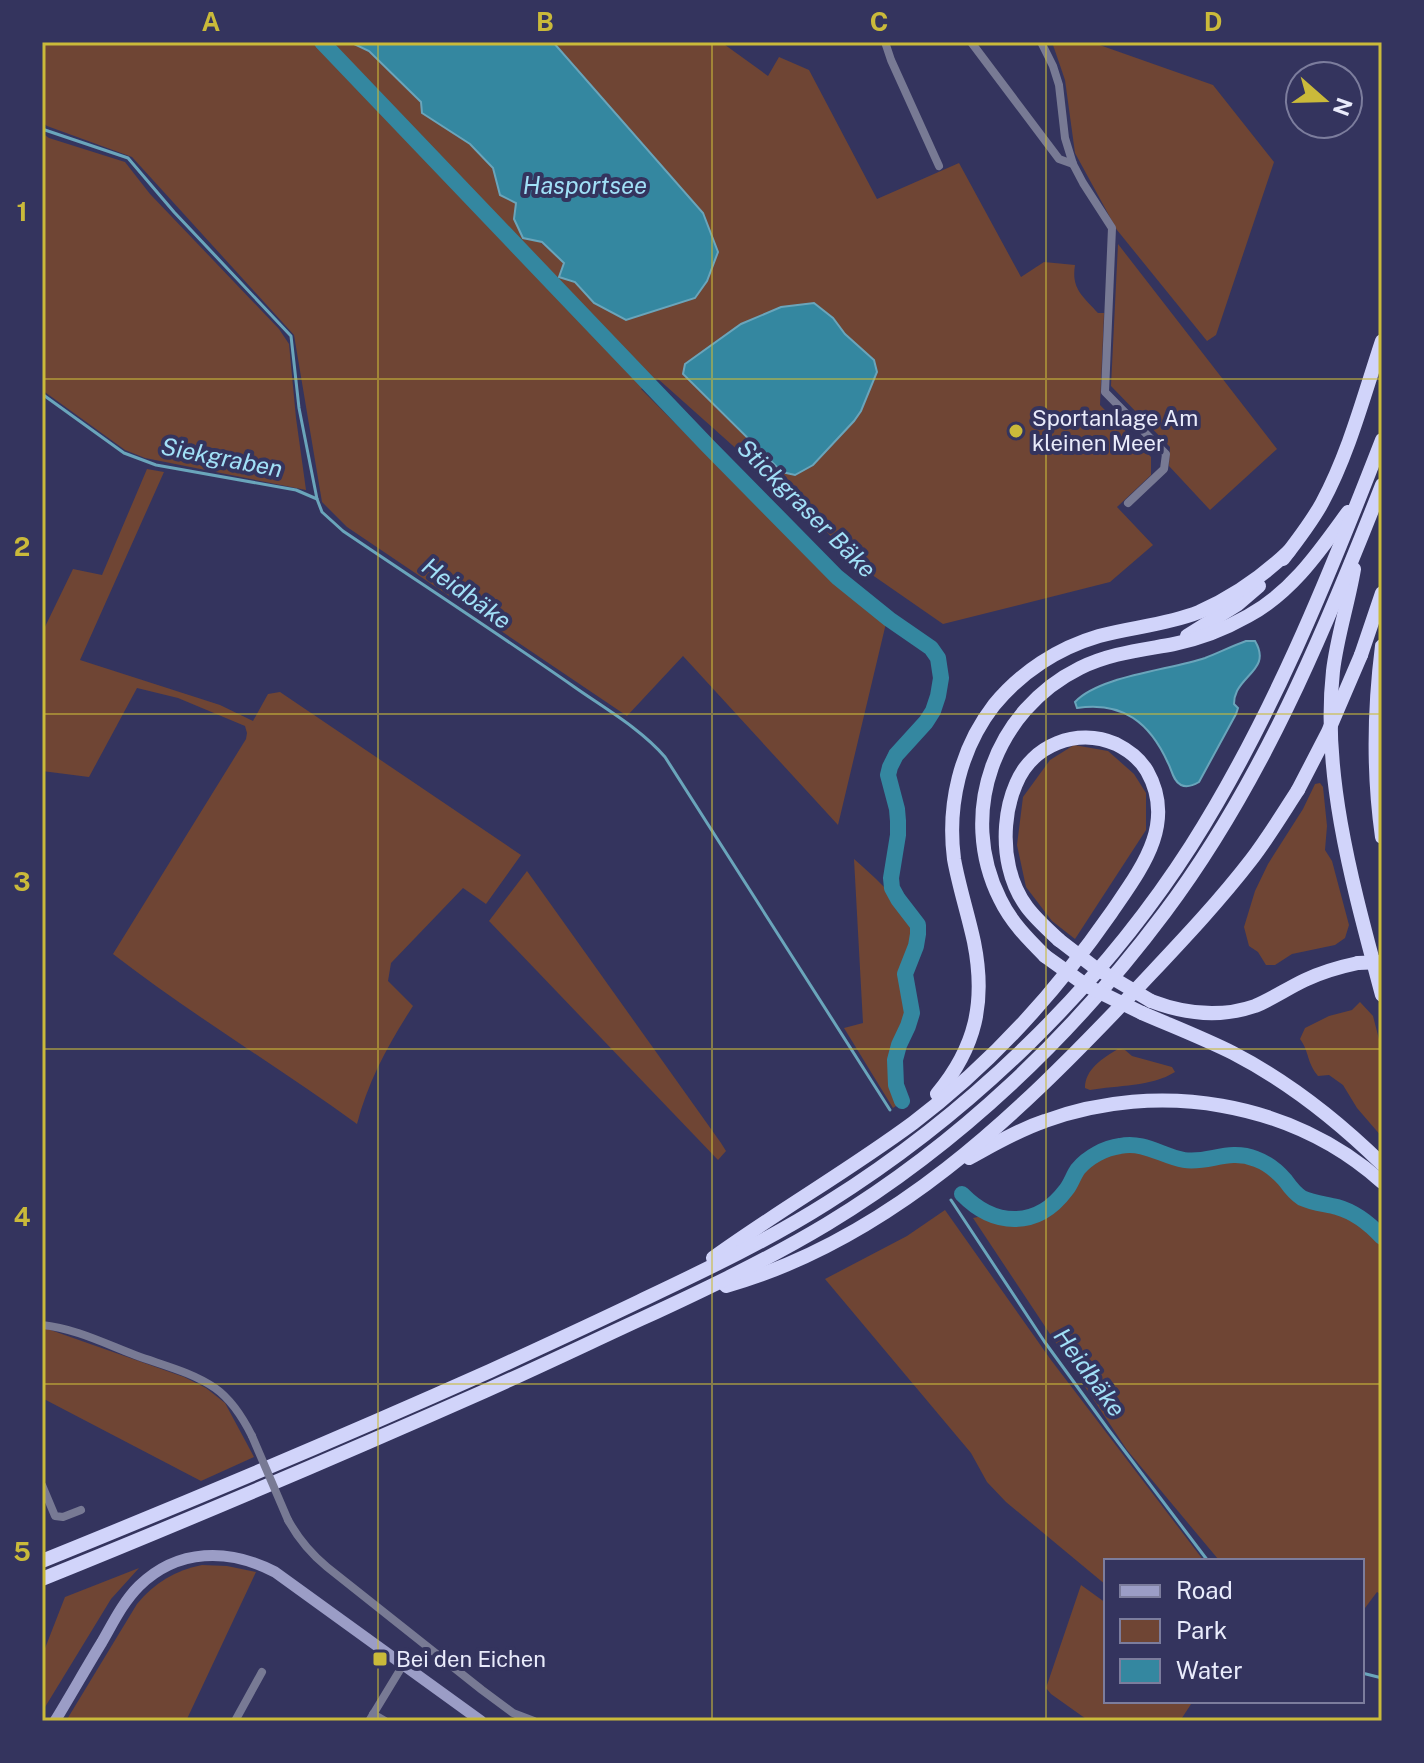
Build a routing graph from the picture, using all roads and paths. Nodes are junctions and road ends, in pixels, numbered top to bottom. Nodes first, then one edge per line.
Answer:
1 (885, 42) edge
2 (971, 42) edge
3 (1041, 42) edge
4 (1073, 164) junction
5 (939, 166) dead end
6 (1382, 341) edge
7 (1382, 440) edge
8 (1382, 485) edge
9 (1360, 496) junction
10 (1128, 503) dead end
11 (1357, 549) junction
12 (1289, 551) junction
13 (1382, 593) edge
14 (1173, 644) junction
15 (1382, 646) edge
16 (1382, 837) edge
17 (1382, 962) edge
18 (1382, 995) edge
19 (1146, 1007) junction
20 (916, 1121) junction
21 (1382, 1164) edge
22 (940, 1174) junction
23 (1382, 1182) edge
24 (677, 1284) junction
25 (691, 1296) junction
26 (42, 1325) edge
27 (42, 1485) edge
28 (81, 1510) dead end
29 (42, 1561) edge
30 (42, 1579) edge
31 (403, 1665) junction
32 (262, 1672) dead end
33 (371, 1718) edge
34 (55, 1721) edge
35 (235, 1721) edge
36 (385, 1721) edge
37 (481, 1721) edge
38 (534, 1721) edge

1 - 5 street
2 - 4 street
3 - 4 street
4 - 10 street
6 - 12 highway
7 - 9 highway
8 - 11 highway
9 - 14 highway
9 - 24 highway
11 - 18 highway
11 - 25 highway
12 - 14 highway
12 - 20 highway
13 - 22 highway, bridge
14 - 19 highway, bridge
15 - 16 highway
17 - 19 highway, bridge
19 - 20 highway, bridge
19 - 21 highway
20 - 24 highway
22 - 23 highway
22 - 25 highway
24 - 29 highway
25 - 30 highway
26 - 38 street, bridge
27 - 28 street
31 - 33 street
31 - 34 street
31 - 37 street
32 - 35 street
33 - 36 street

